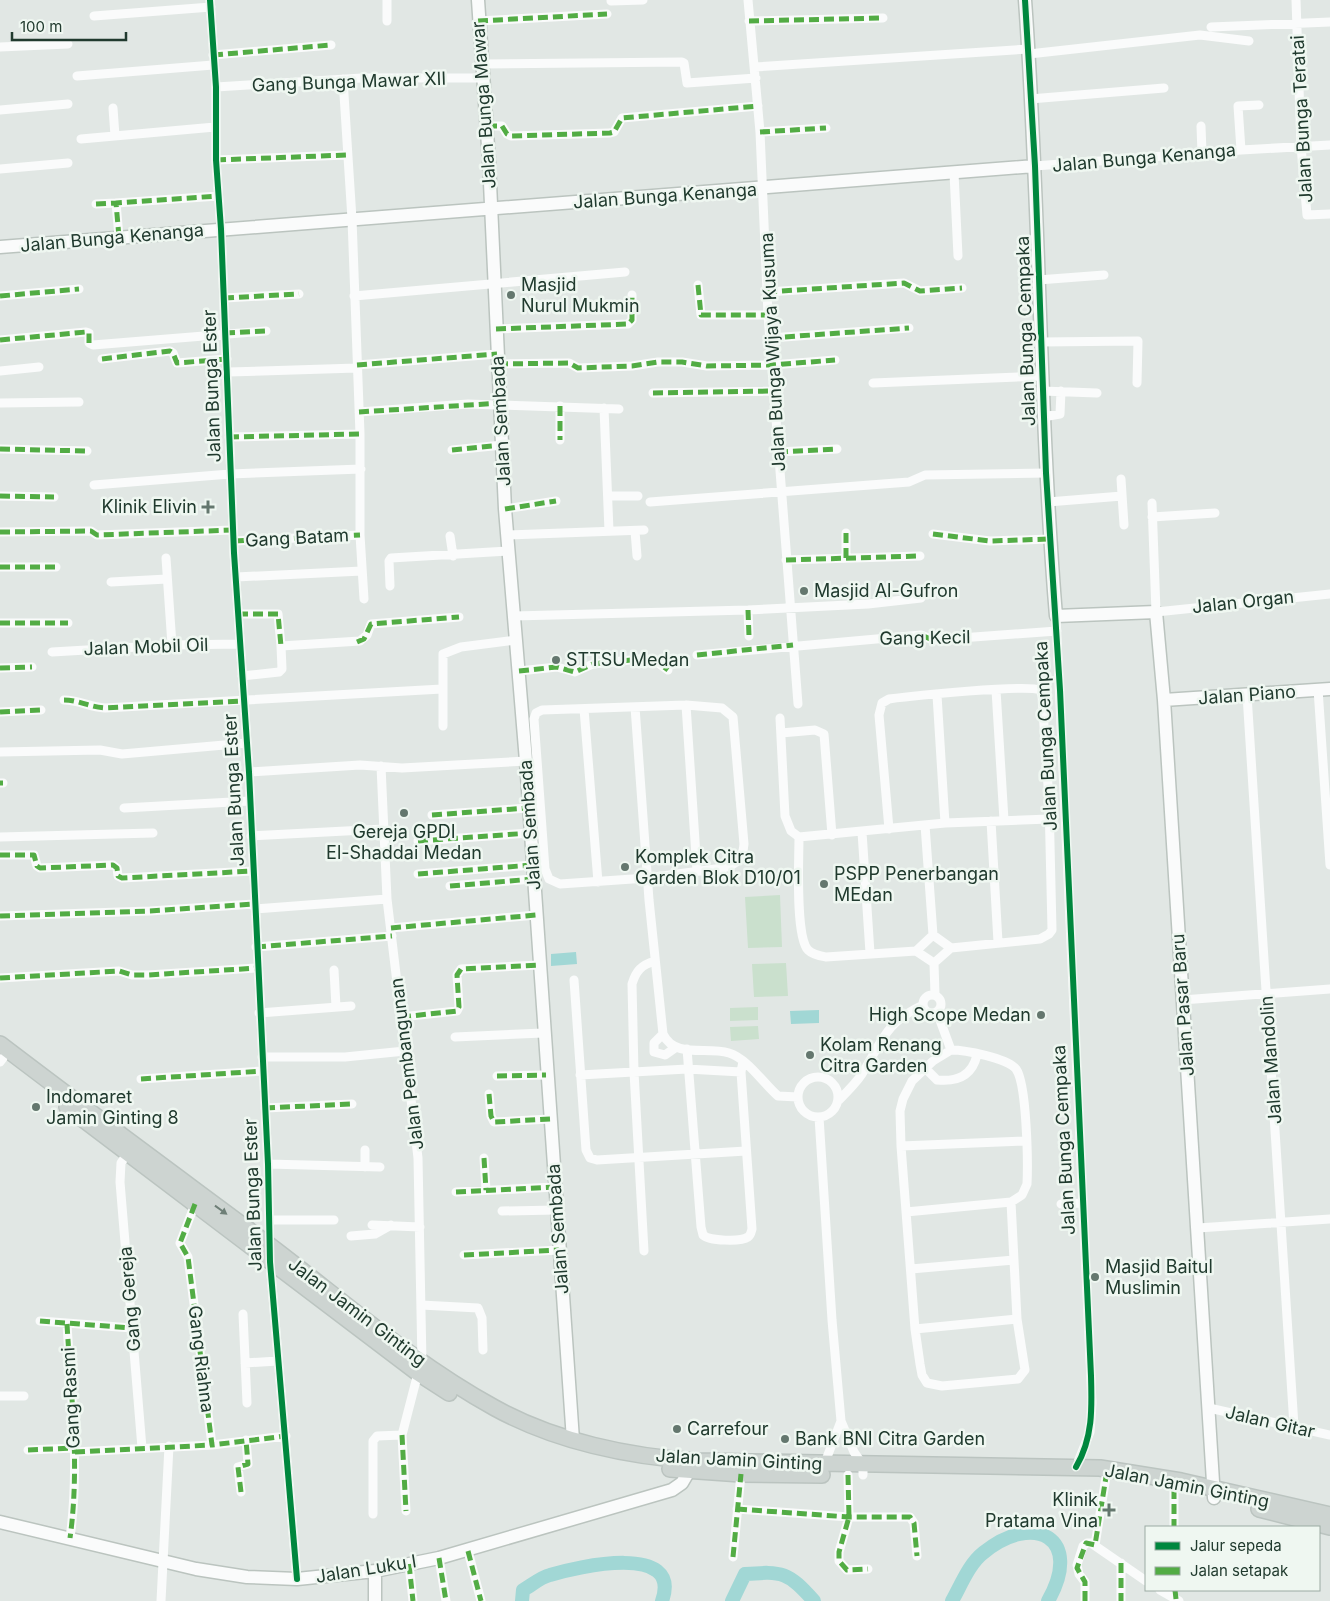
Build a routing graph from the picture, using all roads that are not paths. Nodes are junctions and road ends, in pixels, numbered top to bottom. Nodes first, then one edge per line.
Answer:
1 (387, 0) edge
2 (478, 0) edge
3 (643, 0) edge
4 (748, 0) edge
5 (1025, 0) edge
6 (1296, 0) edge
7 (611, 1) edge
8 (210, 4) edge
9 (607, 14) dead end
10 (94, 16) dead end
11 (883, 18) dead end
12 (388, 21) dead end
13 (478, 21) junction
14 (749, 21) junction
15 (1330, 22) edge
16 (1298, 23) junction
17 (1211, 27) dead end
18 (1249, 41) dead end
19 (68, 44) dead end
20 (331, 45) dead end
21 (0, 47) edge
22 (1029, 52) junction
23 (213, 55) junction
24 (481, 64) junction
25 (213, 65) junction
26 (755, 67) junction
27 (77, 76) dead end
28 (482, 78) junction
29 (756, 78) junction
30 (343, 79) junction
31 (216, 87) junction
32 (1164, 88) dead end
33 (1030, 99) junction
34 (68, 104) dead end
35 (1259, 105) dead end
36 (758, 106) junction
37 (114, 108) dead end
38 (0, 110) edge
39 (486, 126) junction
40 (1201, 126) dead end
41 (215, 127) junction
42 (826, 128) dead end
43 (760, 132) junction
44 (115, 136) junction
45 (81, 139) dead end
46 (1330, 145) edge
47 (1301, 146) junction
48 (1241, 150) junction
49 (1202, 153) junction
50 (347, 155) junction
51 (216, 160) junction
52 (68, 163) dead end
53 (1035, 166) junction
54 (0, 169) edge
55 (954, 173) junction
56 (762, 188) junction
57 (218, 196) junction
58 (116, 203) junction
59 (96, 204) dead end
60 (490, 210) junction
61 (1330, 214) edge
62 (352, 219) junction
63 (221, 229) junction
64 (119, 237) junction
65 (0, 247) edge
66 (958, 256) dead end
67 (625, 272) dead end
68 (1104, 275) dead end
69 (1038, 280) junction
70 (493, 284) junction
71 (698, 285) dead end
72 (962, 288) dead end
73 (79, 289) dead end
74 (767, 292) junction
75 (299, 294) dead end
76 (632, 295) dead end
77 (0, 296) edge
78 (354, 296) junction
79 (224, 298) junction
80 (768, 315) junction
81 (496, 328) junction
82 (909, 328) dead end
83 (266, 331) dead end
84 (225, 333) junction
85 (770, 338) junction
86 (0, 340) edge
87 (1041, 342) junction
88 (102, 359) dead end
89 (227, 359) junction
90 (498, 359) junction
91 (835, 360) dead end
92 (772, 365) junction
93 (357, 366) junction
94 (39, 367) dead end
95 (0, 371) edge
96 (228, 372) junction
97 (1041, 376) junction
98 (873, 383) dead end
99 (1137, 383) dead end
100 (774, 391) junction
101 (1042, 391) junction
102 (1061, 392) junction
103 (653, 393) dead end
104 (1097, 393) dead end
105 (79, 402) dead end
106 (0, 403) edge
107 (501, 403) junction
108 (560, 406) junction
109 (604, 408) junction
110 (620, 409) dead end
111 (360, 412) junction
112 (1043, 417) junction
113 (360, 434) junction
114 (229, 437) junction
115 (560, 440) dead end
116 (502, 445) junction
117 (0, 449) edge
118 (837, 449) dead end
119 (452, 450) dead end
120 (87, 451) dead end
121 (778, 452) junction
122 (361, 469) junction
123 (1046, 473) junction
124 (230, 474) junction
125 (1121, 479) dead end
126 (94, 486) dead end
127 (781, 491) junction
128 (0, 496) edge
129 (54, 496) dead end
130 (609, 496) junction
131 (638, 496) dead end
132 (1122, 496) junction
133 (556, 501) dead end
134 (650, 502) dead end
135 (1048, 502) junction
136 (1152, 503) dead end
137 (505, 509) junction
138 (1215, 513) dead end
139 (1152, 517) junction
140 (1124, 525) dead end
141 (233, 530) junction
142 (609, 531) junction
143 (0, 532) edge
144 (846, 534) dead end
145 (933, 534) dead end
146 (360, 535) junction
147 (508, 535) junction
148 (450, 536) dead end
149 (1050, 539) junction
150 (234, 542) junction
151 (508, 550) junction
152 (453, 556) junction
153 (637, 556) dead end
154 (920, 556) dead end
155 (166, 558) dead end
156 (846, 558) junction
157 (786, 560) junction
158 (0, 567) edge
159 (56, 567) dead end
160 (362, 571) junction
161 (236, 577) junction
162 (167, 579) junction
163 (111, 582) dead end
164 (390, 586) dead end
165 (1330, 594) edge
166 (921, 598) dead end
167 (364, 599) dead end
168 (790, 607) junction
169 (748, 610) junction
170 (1156, 612) junction
171 (238, 614) junction
172 (514, 616) junction
173 (1056, 616) junction
174 (459, 617) dead end
175 (0, 623) edge
176 (68, 623) dead end
177 (1057, 631) junction
178 (749, 636) dead end
179 (516, 640) junction
180 (172, 644) junction
181 (240, 644) junction
182 (793, 645) junction
183 (281, 646) junction
184 (52, 652) dead end
185 (697, 655) dead end
186 (32, 667) dead end
187 (0, 668) edge
188 (668, 670) dead end
189 (519, 671) junction
190 (242, 676) junction
191 (1324, 689) edge
192 (442, 690) junction
193 (996, 690) junction
194 (937, 695) junction
195 (1247, 695) junction
196 (64, 700) dead end
197 (1164, 700) junction
198 (245, 701) junction
199 (798, 704) dead end
200 (686, 705) junction
201 (635, 707) junction
202 (584, 709) junction
203 (41, 710) dead end
204 (0, 712) edge
205 (780, 718) dead end
206 (443, 726) dead end
207 (781, 732) junction
208 (247, 743) junction
209 (0, 752) edge
210 (526, 761) junction
211 (381, 766) junction
212 (249, 772) junction
213 (250, 801) junction
214 (124, 808) dead end
215 (527, 808) junction
216 (432, 816) dead end
217 (1049, 819) junction
218 (1004, 820) junction
219 (991, 821) junction
220 (945, 823) junction
221 (925, 825) junction
222 (889, 828) junction
223 (384, 829) junction
224 (862, 832) junction
225 (153, 833) dead end
226 (530, 834) junction
227 (832, 835) junction
228 (252, 836) junction
229 (0, 837) edge
230 (799, 837) junction
231 (418, 841) dead end
232 (0, 856) edge
233 (1330, 864) edge
234 (532, 866) junction
235 (697, 870) junction
236 (253, 871) junction
237 (418, 874) dead end
238 (648, 878) junction
239 (533, 879) junction
240 (598, 882) junction
241 (450, 886) dead end
242 (387, 898) junction
243 (254, 906) junction
244 (536, 915) junction
245 (0, 916) edge
246 (391, 932) junction
247 (933, 935) junction
248 (998, 942) junction
249 (256, 947) junction
250 (951, 948) junction
251 (916, 951) junction
252 (870, 953) junction
253 (655, 961) junction
254 (934, 963) junction
255 (539, 965) junction
256 (257, 968) junction
257 (334, 970) dead end
258 (0, 978) edge
259 (574, 980) dead end
260 (1330, 989) edge
261 (1267, 994) junction
262 (935, 995) junction
263 (1182, 1000) junction
264 (923, 1005) junction
265 (351, 1006) dead end
266 (336, 1007) junction
267 (937, 1012) junction
268 (259, 1013) junction
269 (401, 1017) junction
270 (543, 1033) junction
271 (663, 1034) junction
272 (455, 1037) dead end
273 (676, 1048) junction
274 (687, 1049) junction
275 (405, 1050) junction
276 (951, 1050) junction
277 (1, 1055) edge
278 (977, 1055) junction
279 (262, 1057) junction
280 (743, 1061) junction
281 (687, 1069) junction
282 (926, 1069) junction
283 (263, 1071) junction
284 (634, 1072) junction
285 (742, 1072) junction
286 (546, 1075) junction
287 (580, 1075) junction
288 (498, 1076) dead end
289 (141, 1079) dead end
290 (489, 1094) dead end
291 (798, 1097) junction
292 (838, 1100) junction
293 (352, 1104) dead end
294 (265, 1108) junction
295 (819, 1117) junction
296 (550, 1119) junction
297 (1025, 1141) junction
298 (900, 1146) junction
299 (365, 1150) dead end
300 (746, 1151) junction
301 (128, 1154) junction
302 (694, 1154) junction
303 (484, 1158) dead end
304 (639, 1158) junction
305 (268, 1164) junction
306 (365, 1166) junction
307 (380, 1167) dead end
308 (555, 1187) junction
309 (486, 1190) junction
310 (456, 1192) dead end
311 (1012, 1202) junction
312 (1082, 1203) junction
313 (195, 1204) junction
314 (1061, 1204) dead end
315 (556, 1210) junction
316 (502, 1211) dead end
317 (906, 1212) junction
318 (1330, 1219) edge
319 (270, 1220) junction
320 (334, 1220) dead end
321 (1281, 1222) junction
322 (372, 1224) dead end
323 (391, 1225) junction
324 (420, 1227) junction
325 (1198, 1228) junction
326 (350, 1236) dead end
327 (270, 1246) junction
328 (559, 1250) junction
329 (644, 1251) dead end
330 (464, 1255) dead end
331 (1014, 1260) junction
332 (270, 1262) junction
333 (911, 1269) junction
334 (421, 1305) junction
335 (242, 1314) dead end
336 (1017, 1319) junction
337 (40, 1321) dead end
338 (67, 1324) junction
339 (132, 1328) junction
340 (915, 1329) junction
341 (483, 1350) dead end
342 (278, 1362) junction
343 (245, 1363) junction
344 (420, 1368) junction
345 (0, 1396) edge
346 (24, 1396) dead end
347 (247, 1403) dead end
348 (1209, 1408) junction
349 (841, 1421) junction
350 (1294, 1426) junction
351 (402, 1435) junction
352 (1330, 1435) edge
353 (286, 1436) junction
354 (246, 1440) junction
355 (573, 1440) junction
356 (212, 1445) junction
357 (169, 1446) junction
358 (142, 1448) junction
359 (28, 1450) dead end
360 (75, 1450) junction
361 (1076, 1467) junction
362 (824, 1470) junction
363 (690, 1472) junction
364 (858, 1472) junction
365 (741, 1474) junction
366 (1106, 1477) junction
367 (1174, 1489) junction
368 (241, 1492) dead end
369 (1214, 1494) junction
370 (737, 1509) junction
371 (406, 1511) dead end
372 (373, 1514) dead end
373 (1330, 1515) edge
374 (849, 1518) junction
375 (0, 1522) edge
376 (1174, 1526) edge
377 (1330, 1527) edge
378 (70, 1538) junction
379 (1095, 1545) junction
380 (468, 1551) junction
381 (917, 1556) dead end
382 (439, 1558) junction
383 (733, 1558) dead end
384 (164, 1561) junction
385 (1121, 1563) junction
386 (409, 1564) junction
387 (868, 1569) dead end
388 (376, 1571) junction
389 (297, 1579) junction
390 (1145, 1580) edge
391 (1162, 1591) edge
392 (1177, 1597) edge
393 (162, 1601) edge
394 (375, 1601) edge
395 (413, 1601) edge
396 (446, 1601) edge
397 (481, 1601) edge
398 (1085, 1601) edge
399 (1121, 1601) edge

1 - 12 street
2 - 13 street, Jalan Bunga Mawar
3 - 7 street
4 - 14 street, Jalan Bunga Wijaya Kusuma
5 - 22 street, Jalan Bunga Cempaka
6 - 16 street, Jalan Bunga Teratai
8 - 10 street
8 - 23 street, Jalan Bunga Ester
9 - 13 street
11 - 14 street
13 - 24 street, Jalan Bunga Mawar
14 - 26 street, Jalan Bunga Wijaya Kusuma
15 - 16 street
16 - 17 street
16 - 47 street, Jalan Bunga Teratai
18 - 22 street
19 - 21 street
20 - 23 street
22 - 26 street
22 - 33 street, Jalan Bunga Cempaka
23 - 25 street, Jalan Bunga Ester
24 - 28 street, Jalan Bunga Mawar
24 - 29 street
25 - 27 street
25 - 31 street, Jalan Bunga Ester
26 - 29 street, Jalan Bunga Wijaya Kusuma
28 - 30 street, Gang Bunga Mawar XII
28 - 39 street, Jalan Bunga Mawar
29 - 36 street, Jalan Bunga Wijaya Kusuma
30 - 31 street, Gang Bunga Mawar XII
30 - 50 street
31 - 41 street, Jalan Bunga Ester
32 - 33 street
33 - 53 street, Jalan Bunga Cempaka
34 - 38 street
35 - 48 street
36 - 39 street
36 - 43 street, Jalan Bunga Wijaya Kusuma
37 - 44 street
39 - 60 street, Jalan Bunga Mawar
40 - 49 street
41 - 44 street
41 - 51 street, Jalan Bunga Ester
42 - 43 street
43 - 56 street, Jalan Bunga Wijaya Kusuma
44 - 45 street
46 - 47 street, Jalan Bunga Kenanga
47 - 48 street, Jalan Bunga Kenanga
47 - 61 street, Jalan Bunga Teratai
48 - 49 street, Jalan Bunga Kenanga
49 - 53 street, Jalan Bunga Kenanga
50 - 51 street
50 - 62 street
51 - 57 street, Jalan Bunga Ester
52 - 54 street
53 - 55 street, Jalan Bunga Kenanga
53 - 69 street, Jalan Bunga Cempaka
55 - 56 street, Jalan Bunga Kenanga
55 - 66 street
56 - 60 street, Jalan Bunga Kenanga
56 - 74 street, Jalan Bunga Wijaya Kusuma
57 - 58 street
57 - 63 street, Jalan Bunga Ester
58 - 59 street
58 - 64 street
60 - 62 street, Jalan Bunga Kenanga
60 - 70 street, Jalan Sembada
62 - 63 street, Jalan Bunga Kenanga
62 - 78 street
63 - 64 street, Jalan Bunga Kenanga
63 - 79 street, Jalan Bunga Ester
64 - 65 street, Jalan Bunga Kenanga
67 - 70 street
68 - 69 street
69 - 87 street, Jalan Bunga Cempaka
70 - 78 street
70 - 81 street, Jalan Sembada
71 - 80 street
72 - 74 street
73 - 77 street
74 - 80 street, Jalan Bunga Wijaya Kusuma
75 - 79 street
76 - 81 street
78 - 93 street
79 - 84 street, Jalan Bunga Ester
80 - 85 street, Jalan Bunga Wijaya Kusuma
81 - 90 street, Jalan Sembada
82 - 85 street
83 - 84 street
84 - 86 street
84 - 89 street, Jalan Bunga Ester
85 - 92 street, Jalan Bunga Wijaya Kusuma
87 - 97 street, Jalan Bunga Cempaka
87 - 99 street
88 - 89 street
89 - 96 street, Jalan Bunga Ester
90 - 92 street
90 - 93 street
90 - 107 street, Jalan Sembada
91 - 92 street
92 - 100 street, Jalan Bunga Wijaya Kusuma
93 - 96 street
93 - 111 street
94 - 95 street
96 - 114 street, Jalan Bunga Ester
97 - 98 street
97 - 101 street, Jalan Bunga Cempaka
100 - 103 street
100 - 121 street, Jalan Bunga Wijaya Kusuma
101 - 102 street
101 - 112 street, Jalan Bunga Cempaka
102 - 104 street
102 - 112 street
105 - 106 street
107 - 108 street
107 - 111 street
107 - 116 street, Jalan Sembada
108 - 109 street
108 - 115 street
109 - 110 street
109 - 130 street
111 - 113 street
112 - 123 street, Jalan Bunga Cempaka
113 - 114 street
113 - 122 street
114 - 124 street, Jalan Bunga Ester
116 - 119 street
116 - 137 street, Jalan Sembada
117 - 120 street
118 - 121 street
121 - 127 street, Jalan Bunga Wijaya Kusuma
122 - 124 street
122 - 146 street
123 - 127 street
123 - 135 street, Jalan Bunga Cempaka
124 - 126 street
124 - 141 street, Jalan Bunga Ester
125 - 132 street
127 - 134 street
127 - 157 street, Jalan Bunga Wijaya Kusuma
128 - 129 street
130 - 131 street
130 - 142 street
132 - 135 street
132 - 140 street
133 - 137 street
135 - 149 street, Jalan Bunga Cempaka
136 - 139 street
137 - 147 street, Jalan Sembada
138 - 139 street
139 - 170 street
141 - 143 street
141 - 150 street, Jalan Bunga Ester
142 - 147 street
142 - 153 street
144 - 156 street
145 - 149 street
146 - 150 street, Gang Batam
146 - 160 street
147 - 151 street, Jalan Sembada
148 - 152 street
149 - 173 street, Jalan Bunga Cempaka
150 - 161 street, Jalan Bunga Ester
151 - 152 street
151 - 172 street, Jalan Sembada
152 - 164 street
154 - 156 street
155 - 162 street
156 - 157 street
157 - 168 street, Jalan Bunga Wijaya Kusuma
158 - 159 street
160 - 161 street
160 - 167 street
161 - 171 street, Jalan Bunga Ester
162 - 163 street
162 - 180 street
165 - 170 street, Jalan Organ
166 - 168 street
168 - 169 street
168 - 182 street, Jalan Bunga Wijaya Kusuma
169 - 172 street
169 - 178 street
170 - 173 street
170 - 197 street, Jalan Pasar Baru
171 - 181 street, Jalan Bunga Ester
171 - 183 street
172 - 179 street, Jalan Sembada
173 - 177 street, Jalan Bunga Cempaka
174 - 183 street
175 - 176 street
177 - 182 street, Gang Kecil
177 - 312 street, Jalan Bunga Cempaka
179 - 189 street, Jalan Sembada
179 - 192 street
180 - 181 street, Jalan Mobil Oil
180 - 184 street, Jalan Mobil Oil
181 - 190 street, Jalan Bunga Ester
182 - 185 street, Gang Kecil
182 - 199 street, Jalan Bunga Wijaya Kusuma
183 - 190 street
186 - 187 street
188 - 189 street
189 - 210 street, Jalan Sembada
190 - 198 street, Jalan Bunga Ester
191 - 195 street, Jalan Piano
191 - 233 street
192 - 198 street
192 - 206 street
193 - 194 street
193 - 217 street
193 - 218 street
194 - 220 street
194 - 222 street
195 - 197 street, Jalan Piano
195 - 261 street, Jalan Mandolin
196 - 198 street
197 - 263 street, Jalan Pasar Baru
198 - 208 street, Jalan Bunga Ester
200 - 201 street
200 - 235 street
200 - 235 street
201 - 202 street
201 - 238 street
202 - 240 street
202 - 240 street
203 - 204 street
205 - 207 street
207 - 227 street
207 - 230 street
208 - 209 street
208 - 212 street, Jalan Bunga Ester
210 - 211 street
210 - 215 street, Jalan Sembada
211 - 212 street
211 - 223 street, Jalan Pembangunan
212 - 213 street, Jalan Bunga Ester
213 - 214 street
213 - 228 street, Jalan Bunga Ester
215 - 216 street
215 - 226 street, Jalan Sembada
217 - 218 street
217 - 248 street
218 - 219 street
219 - 220 street
219 - 248 street
220 - 221 street
221 - 222 street
221 - 247 street
222 - 224 street
223 - 228 street
223 - 242 street, Jalan Pembangunan
224 - 227 street
224 - 252 street
225 - 229 street
226 - 231 street
226 - 234 street, Jalan Sembada
227 - 230 street
228 - 236 street, Jalan Bunga Ester
230 - 252 street
232 - 236 street
234 - 237 street
234 - 239 street, Jalan Sembada
235 - 238 street
236 - 243 street, Jalan Bunga Ester
238 - 240 street
238 - 253 street
239 - 241 street
239 - 244 street, Jalan Sembada
242 - 243 street
242 - 246 street, Jalan Pembangunan
243 - 245 street
243 - 249 street, Jalan Bunga Ester
244 - 246 street
244 - 255 street, Jalan Sembada
246 - 249 street
246 - 269 street, Jalan Pembangunan
247 - 250 street
247 - 251 street
248 - 250 street
249 - 256 street, Jalan Bunga Ester
250 - 254 street
251 - 252 street
251 - 254 street
253 - 271 street
253 - 284 street
254 - 262 street
255 - 269 street
255 - 270 street, Jalan Sembada
256 - 258 street
256 - 268 street, Jalan Bunga Ester
257 - 266 street
259 - 287 street
260 - 261 street
261 - 263 street
261 - 321 street, Jalan Mandolin
262 - 264 street
262 - 267 street
263 - 325 street, Jalan Pasar Baru
264 - 267 street
264 - 292 street
265 - 266 street
266 - 268 street
267 - 276 street
268 - 279 street, Jalan Bunga Ester
269 - 275 street, Jalan Pembangunan
270 - 272 street
270 - 286 street, Jalan Sembada
271 - 273 street
271 - 273 street
273 - 274 street
274 - 280 street
274 - 281 street
275 - 279 street
275 - 324 street, Jalan Pembangunan
276 - 278 street
276 - 282 street
277 - 301 main road, Jalan Jamin Ginting
277 -> 327 main road, Jalan Jamin Ginting
278 - 282 street
278 - 297 street
279 - 283 street, Jalan Bunga Ester
280 - 285 street
280 - 291 street
281 - 284 street
281 - 285 street
281 - 302 street
282 - 298 street
283 - 289 street
283 - 294 street, Jalan Bunga Ester
284 - 287 street
284 - 304 street
285 - 300 street
286 - 288 street
286 - 296 street, Jalan Sembada
287 - 304 street
290 - 296 street
291 - 292 street
291 - 295 street
292 - 295 street
293 - 294 street
294 - 305 street, Jalan Bunga Ester
295 - 349 street
296 - 308 street, Jalan Sembada
297 - 298 street
297 - 311 street
298 - 317 street
299 - 306 street
300 - 302 street
300 - 302 street
301 - 313 main road, Jalan Jamin Ginting
301 - 339 street, Gang Gereja
302 - 304 street
303 - 309 street
304 - 329 street
305 - 306 street
305 - 319 street, Jalan Bunga Ester
306 - 307 street
308 - 309 street
308 - 315 street, Jalan Sembada
309 - 310 street
311 - 317 street
311 - 331 street
312 - 314 street
312 - 361 street, Jalan Bunga Cempaka
313 - 332 main road, Jalan Jamin Ginting
313 - 356 street, Gang Riahna
315 - 316 street
315 - 328 street, Jalan Sembada
317 - 333 street
318 - 321 street
319 - 320 street
319 - 327 street, Jalan Bunga Ester
321 - 325 street
321 - 350 street, Jalan Mandolin
322 - 323 street
323 - 324 street
323 - 326 street
324 - 334 street, Jalan Pembangunan
325 - 348 street, Jalan Pasar Baru
327 - 332 street, Jalan Bunga Ester
327 - 344 main road, Jalan Jamin Ginting
328 - 330 street
328 - 355 street, Jalan Sembada
331 - 333 street
331 - 336 street
332 - 342 street, Jalan Bunga Ester
332 - 344 main road, Jalan Jamin Ginting
333 - 340 street
334 - 341 street
334 - 344 street, Jalan Pembangunan
335 - 343 street
336 - 340 street
336 - 340 street
337 - 338 street
338 - 339 street, Gang Rasmi
338 - 360 street, Gang Rasmi
339 - 358 street, Gang Gereja
342 - 343 street
342 - 353 street, Jalan Bunga Ester
343 - 347 street
344 - 351 street, Jalan Pembangunan
344 - 355 main road, Jalan Jamin Ginting
344 - 363 main road, Jalan Jamin Ginting
345 - 346 street
348 - 350 street, Jalan Gitar
348 - 369 street, Jalan Pasar Baru
349 - 362 street
349 - 364 street
350 - 352 street, Jalan Gitar
351 - 371 street, Jalan Pembangunan
351 - 372 street
353 - 354 street
353 - 389 street, Jalan Bunga Ester
354 - 356 street
354 - 368 street
355 - 362 main road, Jalan Jamin Ginting
356 - 357 street
357 - 358 street
357 - 384 street
358 - 360 street
359 - 360 street
360 - 378 street, Gang Rasmi
361 - 364 main road, Jalan Jamin Ginting
361 - 369 main road, Jalan Jamin Ginting
362 - 364 main road, Jalan Jamin Ginting
362 - 365 main road, Jalan Jamin Ginting
363 - 365 main road, Jalan Jamin Ginting
363 - 380 street, Jalan Luku I
364 - 366 main road, Jalan Jamin Ginting
364 - 374 street
365 - 370 street
366 - 367 main road, Jalan Jamin Ginting
366 - 379 street
367 - 369 main road, Jalan Jamin Ginting
367 - 376 street
369 - 373 main road, Jalan Jamin Ginting
369 - 377 main road, Jalan Jamin Ginting
370 - 374 street
370 - 383 street
374 - 381 street
374 - 387 street
375 - 378 street, Jalan Luku I
378 - 384 street, Jalan Luku I
379 - 385 street
379 - 398 street
380 - 382 street, Jalan Luku I
380 - 397 street
382 - 386 street, Jalan Luku I
382 - 396 street
384 - 389 street, Jalan Luku I
384 - 393 street
385 - 390 street
385 - 399 street
386 - 388 street, Jalan Luku I
386 - 395 street
388 - 389 street, Jalan Luku I
388 - 394 street
391 - 392 street

